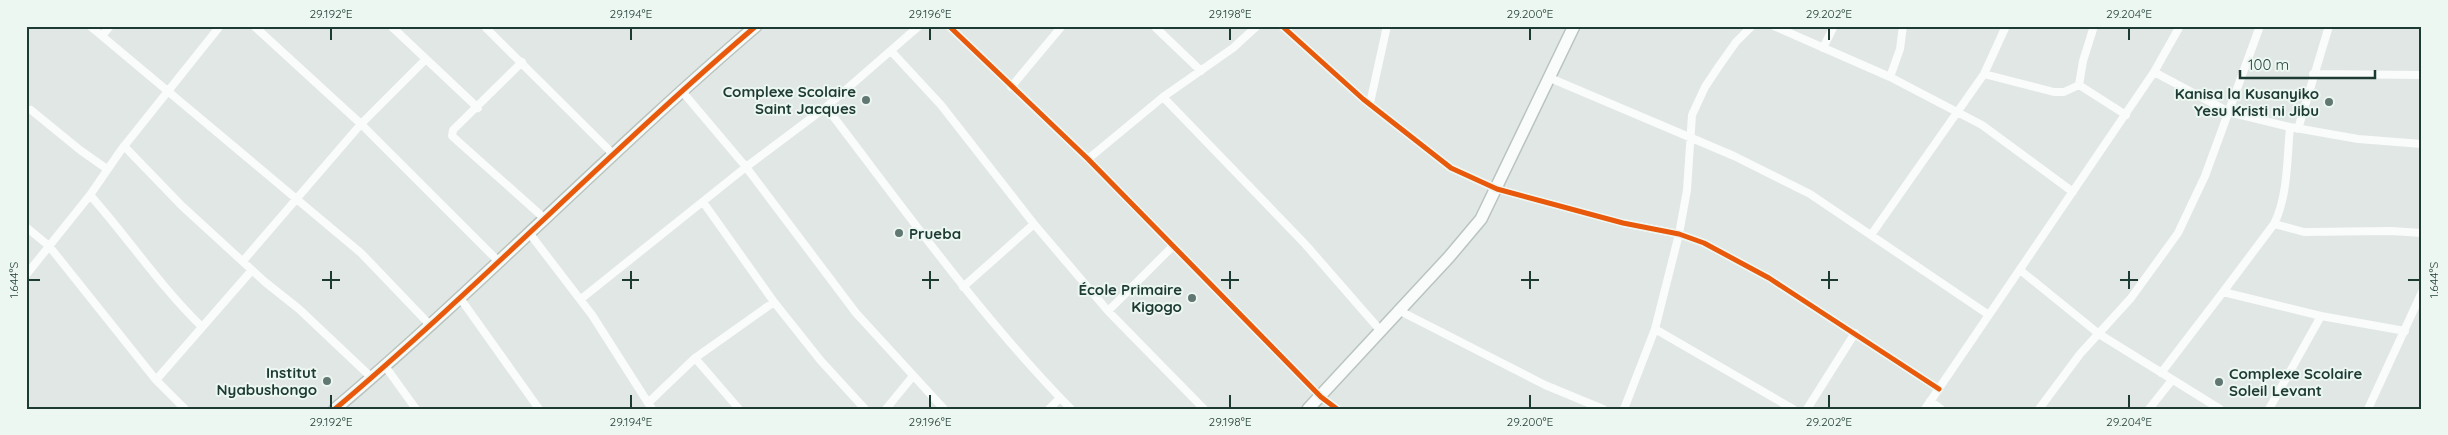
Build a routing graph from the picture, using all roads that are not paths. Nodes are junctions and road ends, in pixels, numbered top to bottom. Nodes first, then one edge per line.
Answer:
1 (90, 26) edge
2 (110, 26) edge
3 (220, 26) edge
4 (254, 26) edge
5 (391, 26) edge
6 (484, 26) edge
7 (756, 26) edge
8 (919, 26) edge
9 (949, 26) edge
10 (1062, 26) edge
11 (1154, 26) edge
12 (1257, 26) edge
13 (1282, 26) edge
14 (1387, 26) edge
15 (1574, 26) edge
16 (1752, 26) edge
17 (1774, 26) edge
18 (1834, 26) edge
19 (1904, 26) edge
20 (2006, 26) edge
21 (2094, 26) edge
22 (2180, 26) edge
23 (2260, 26) edge
24 (2329, 26) edge
25 (102, 36) junction
26 (1823, 48) junction
27 (891, 51) junction
28 (425, 60) junction
29 (522, 62) junction
30 (1201, 71) junction
31 (2154, 72) junction
32 (1984, 74) junction
33 (2313, 74) junction
34 (2422, 75) edge
35 (1550, 78) junction
36 (1890, 78) junction
37 (2078, 85) junction
38 (1011, 88) junction
39 (169, 90) junction
40 (681, 90) junction
41 (1163, 97) junction
42 (1370, 103) junction
43 (826, 106) junction
44 (478, 108) junction
45 (28, 109) edge
46 (1956, 112) junction
47 (2229, 112) junction
48 (2126, 115) junction
49 (361, 124) junction
50 (2294, 128) junction
51 (1690, 137) junction
52 (2422, 144) edge
53 (124, 146) junction
54 (614, 155) junction
55 (1088, 159) junction
56 (746, 167) junction
57 (107, 169) junction
58 (1497, 188) junction
59 (2073, 192) junction
60 (90, 195) junction
61 (298, 198) junction
62 (703, 202) junction
63 (545, 219) junction
64 (1034, 224) junction
65 (2274, 224) junction
66 (26, 227) edge
67 (2422, 233) edge
68 (530, 234) junction
69 (1679, 234) junction
70 (1871, 235) junction
71 (49, 246) junction
72 (1173, 246) junction
73 (243, 261) junction
74 (498, 261) junction
75 (252, 270) junction
76 (2020, 270) junction
77 (26, 275) edge
78 (963, 286) junction
79 (2223, 292) junction
80 (2422, 292) edge
81 (460, 298) junction
82 (581, 299) junction
83 (774, 302) junction
84 (1108, 310) junction
85 (1398, 310) junction
86 (1989, 315) junction
87 (2321, 316) junction
88 (430, 325) junction
89 (201, 326) junction
90 (1655, 329) junction
91 (1380, 330) junction
92 (2405, 331) junction
93 (1855, 333) junction
94 (2099, 334) junction
95 (695, 358) junction
96 (385, 366) junction
97 (2161, 373) junction
98 (913, 376) junction
99 (372, 378) junction
100 (156, 380) junction
101 (2172, 380) junction
102 (1939, 389) junction
103 (1321, 397) junction
104 (1060, 398) junction
105 (1930, 402) junction
106 (650, 406) edge
107 (185, 409) edge
108 (335, 409) edge
109 (416, 409) edge
110 (539, 409) edge
111 (740, 409) edge
112 (865, 409) edge
113 (886, 409) edge
114 (944, 409) edge
115 (1049, 409) edge
116 (1071, 409) edge
117 (1204, 409) edge
118 (1308, 409) edge
119 (1337, 409) edge
120 (1603, 409) edge
121 (1624, 409) edge
122 (1792, 409) edge
123 (1807, 409) edge
124 (1925, 409) edge
125 (1941, 409) edge
126 (2039, 409) edge
127 (2149, 409) edge
128 (2220, 409) edge
129 (2269, 409) edge
130 (2368, 409) edge

1 - 25 street
2 - 25 street
3 - 39 street
4 - 49 street
5 - 28 street
6 - 29 street
7 - 40 street
8 - 27 street
9 - 38 street
10 - 38 street
11 - 30 street
12 - 30 street
13 - 42 street
14 - 42 street
15 - 35 street
16 - 51 street
17 - 26 street
18 - 26 street
19 - 36 street
20 - 32 street
21 - 37 street
22 - 31 street
23 - 47 street
24 - 33 street
25 - 39 street
26 - 36 street
27 - 43 street
27 - 64 street
28 - 44 street
28 - 49 street
29 - 44 street
29 - 54 street
30 - 41 street
31 - 47 street
31 - 48 street
32 - 37 street
32 - 46 street
33 - 34 street
33 - 50 street
35 - 51 street
35 - 58 street
36 - 46 street
37 - 48 street
38 - 55 street
39 - 53 street
39 - 61 street
40 - 54 street
40 - 56 street
41 - 55 street
41 - 91 street
42 - 58 street
43 - 56 street
43 - 78 street
44 - 63 street
45 - 57 street
46 - 59 street
46 - 70 street
47 - 50 street
47 - 94 street
48 - 59 street
49 - 61 street
49 - 74 street
50 - 52 street
50 - 65 street
51 - 69 street
51 - 70 street
53 - 57 street
53 - 73 street
54 - 63 street
55 - 72 street
56 - 62 street
56 - 98 street
57 - 60 street
58 - 69 street
58 - 85 street
59 - 76 street
60 - 71 street
60 - 89 street
61 - 73 street
61 - 88 street
62 - 82 street
62 - 83 street
63 - 68 street
64 - 78 street
64 - 84 street
65 - 67 street
65 - 79 street
66 - 71 street
68 - 74 street
68 - 82 street
69 - 90 street
69 - 93 street
70 - 86 street
71 - 77 street
71 - 100 street
72 - 84 street
72 - 103 street
73 - 75 street
74 - 81 street
75 - 89 street
75 - 99 street
76 - 86 street
76 - 94 street
78 - 104 street
79 - 87 street
79 - 97 street
80 - 92 street
81 - 88 street
81 - 110 street
82 - 106 street
83 - 95 street
83 - 112 street
84 - 117 street
85 - 91 street
85 - 120 street
86 - 102 street
87 - 92 street
87 - 129 street
88 - 96 street
89 - 100 street
90 - 121 street
90 - 122 street
91 - 103 street
92 - 130 street
93 - 102 street
93 - 123 street
94 - 97 street
94 - 126 street
95 - 106 street
95 - 111 street
96 - 99 street
96 - 109 street
97 - 101 street
98 - 113 street
98 - 114 street
99 - 108 street
100 - 107 street
101 - 127 street
101 - 128 street
102 - 105 street
103 - 118 street
103 - 119 street
104 - 115 street
104 - 116 street
105 - 124 street
105 - 125 street

